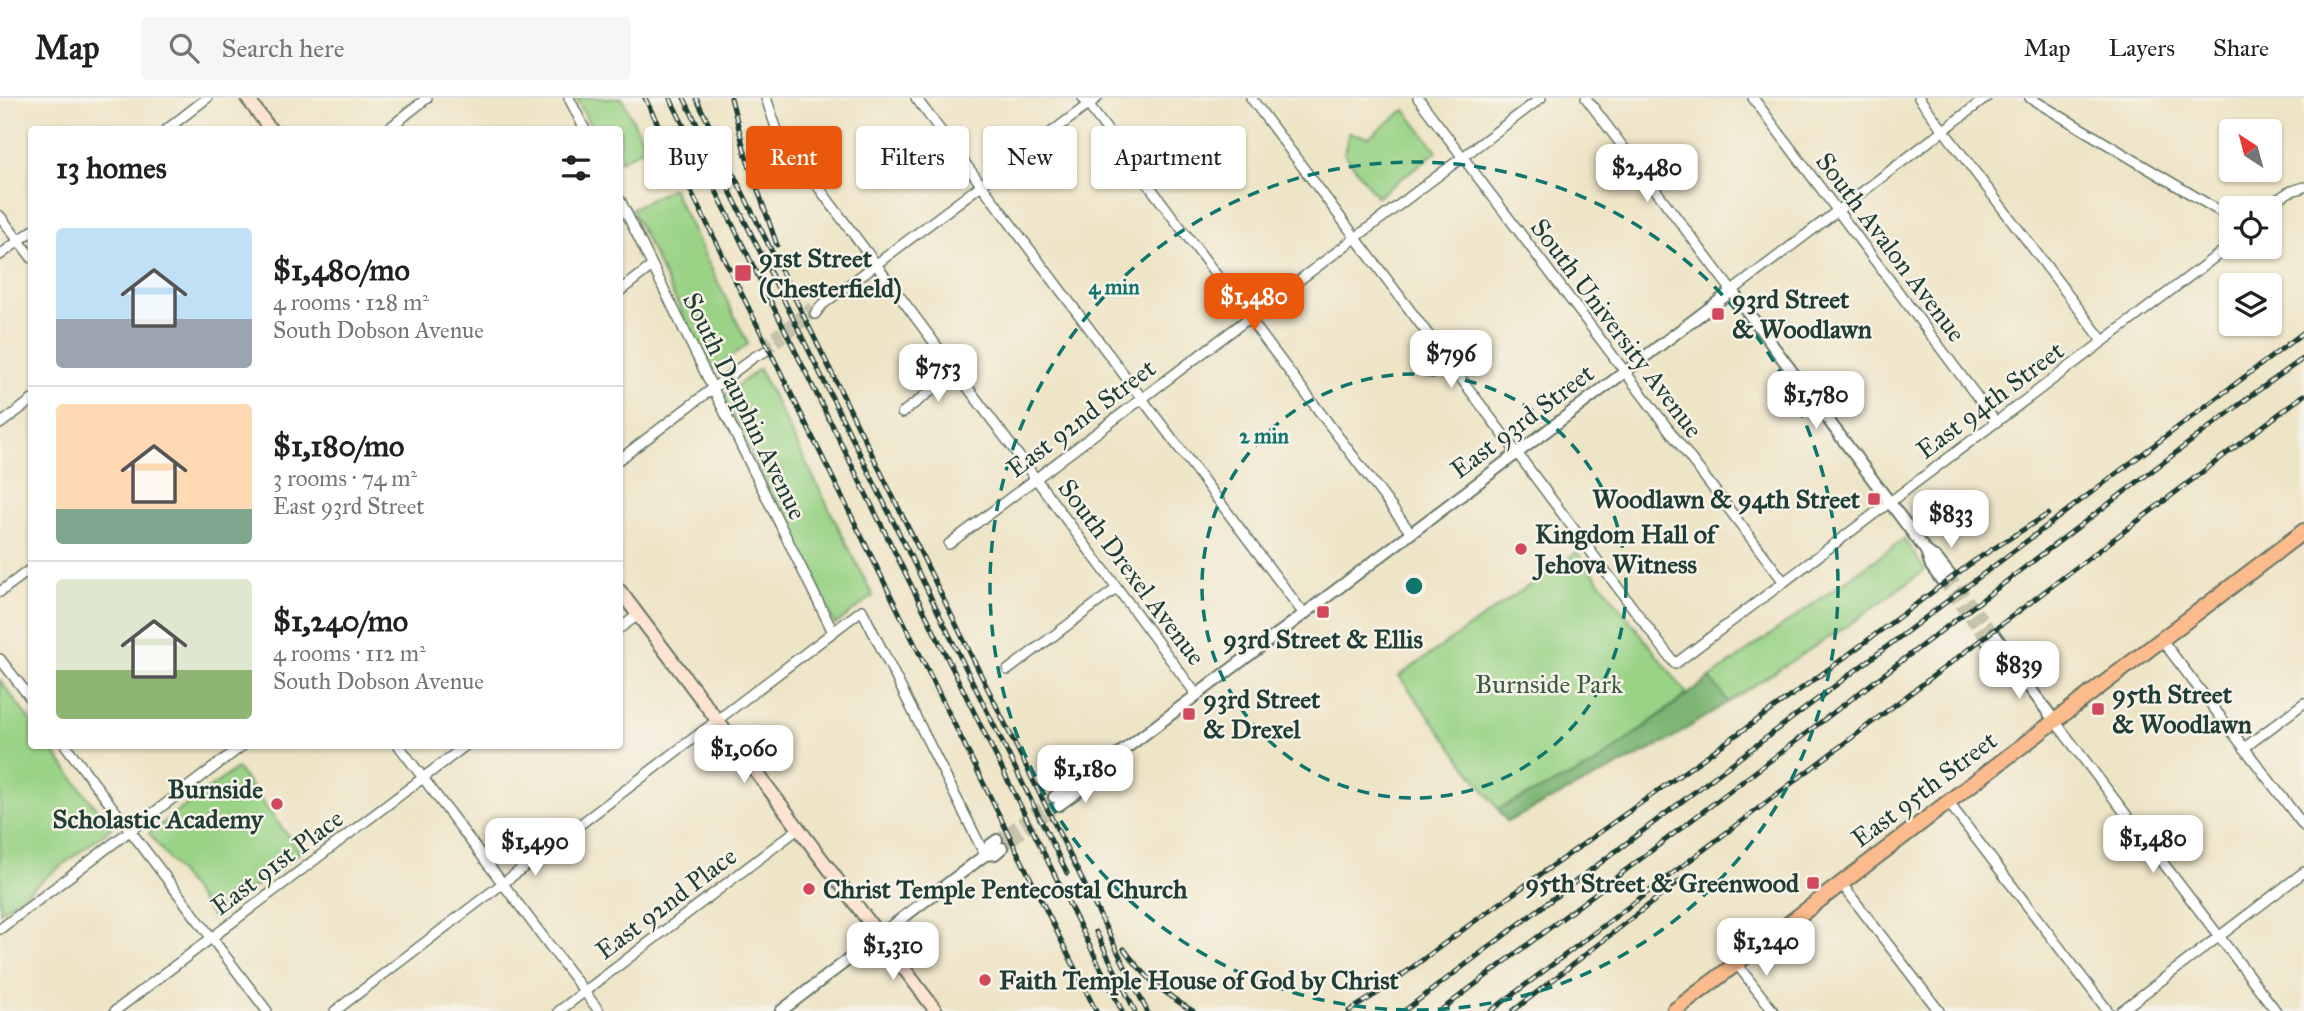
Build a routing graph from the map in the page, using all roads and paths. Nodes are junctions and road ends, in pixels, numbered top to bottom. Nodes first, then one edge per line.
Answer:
1 (208, 98) edge
2 (247, 98) edge
3 (428, 98) edge
4 (569, 98) edge
5 (766, 98) edge
6 (916, 98) edge
7 (1097, 98) edge
8 (1251, 98) edge
9 (1418, 98) edge
10 (1541, 98) edge
11 (1586, 98) edge
12 (1753, 98) edge
13 (1919, 98) edge
14 (1986, 98) edge
15 (2030, 98) edge
16 (1086, 101) edge
17 (171, 126) edge
18 (268, 126) edge
19 (392, 126) edge
20 (583, 126) edge
21 (1943, 130) junction
22 (1463, 157) junction
23 (981, 185) junction
24 (2304, 187) edge
25 (2282, 196) edge
26 (623, 206) edge
27 (1837, 211) junction
28 (2219, 211) edge
29 (0, 216) edge
30 (28, 234) edge
31 (1355, 238) junction
32 (19, 241) junction
33 (28, 253) edge
34 (2219, 254) edge
35 (0, 255) edge
36 (876, 264) junction
37 (652, 266) junction
38 (623, 289) edge
39 (1731, 291) junction
40 (817, 308) tunnel mouth
41 (1249, 318) junction
42 (2102, 341) junction
43 (765, 347) tunnel mouth
44 (956, 372) junction
45 (1624, 372) junction
46 (713, 388) junction
47 (1142, 399) junction
48 (28, 403) edge
49 (902, 413) dead end
50 (1996, 422) junction
51 (0, 424) edge
52 (1517, 453) junction
53 (623, 457) edge
54 (1036, 479) junction
55 (1889, 502) junction
56 (2304, 531) edge
57 (1411, 533) junction
58 (949, 544) dead end
59 (28, 571) edge
60 (1946, 578) tunnel mouth
61 (1784, 582) junction
62 (1117, 588) junction
63 (0, 592) edge
64 (623, 595) edge
65 (1304, 614) junction
66 (638, 615) junction
67 (623, 626) edge
68 (833, 632) junction
69 (1990, 637) tunnel mouth
70 (2161, 639) junction
71 (0, 659) edge
72 (1008, 670) dead end
73 (28, 695) edge
74 (1197, 695) junction
75 (2304, 703) edge
76 (2054, 720) junction
77 (716, 721) junction
78 (2244, 748) junction
79 (68, 749) edge
80 (238, 749) edge
81 (401, 749) edge
82 (461, 749) edge
83 (423, 777) junction
84 (1057, 801) tunnel mouth
85 (1948, 802) junction
86 (2304, 827) edge
87 (798, 829) junction
88 (130, 830) junction
89 (1000, 844) tunnel mouth
90 (985, 855) junction
91 (2304, 872) edge
92 (503, 883) junction
93 (1842, 883) junction
94 (0, 929) edge
95 (879, 936) junction
96 (2219, 936) junction
97 (211, 938) junction
98 (1736, 963) junction
99 (585, 992) junction
100 (115, 1011) edge
101 (267, 1011) edge
102 (335, 1011) edge
103 (559, 1011) edge
104 (599, 1011) edge
105 (781, 1011) edge
106 (936, 1011) edge
107 (1674, 1011) edge
108 (1773, 1011) edge
109 (1939, 1011) edge
110 (2108, 1011) edge
111 (2120, 1011) edge
112 (2276, 1011) edge

1 - 17 street
2 - 18 main road
3 - 19 street
4 - 20 street
5 - 36 street, South Drexel Avenue
6 - 23 street
7 - 16 street
8 - 31 street
9 - 22 street, South University Avenue
10 - 22 street, East 92nd Street
11 - 39 street
12 - 27 street, South Avalon Avenue
13 - 21 street
14 - 21 street, East 93rd Street
15 - 28 street
16 - 23 street
16 - 41 street
21 - 27 street, East 93rd Street
21 - 42 street
22 - 31 street, East 92nd Street
22 - 45 street, South University Avenue
23 - 36 street
23 - 47 street
24 - 25 street
26 - 37 street, South Dauphin Avenue
27 - 39 street, East 93rd Street
27 - 50 street, South Avalon Avenue
29 - 32 street
30 - 32 street
31 - 41 street, East 92nd Street
31 - 52 street
32 - 33 street
32 - 35 street
34 - 42 street, East 94th Street
36 - 40 street
36 - 44 street, South Drexel Avenue
37 - 38 street
37 - 46 street, South Dauphin Avenue
39 - 45 street, East 93rd Street
39 - 55 street
41 - 47 street, East 92nd Street
41 - 57 street
42 - 50 street, East 94th Street
43 - 46 street
44 - 49 street
44 - 54 street, South Drexel Avenue
45 - 52 street, East 93rd Street
45 - 61 street, South University Avenue
46 - 53 street
46 - 68 street, South Dauphin Avenue
47 - 54 street, East 92nd Street
47 - 65 street
48 - 51 street
50 - 55 street, East 94th Street
52 - 57 street, East 93rd Street
52 - 61 street, East 94th Street
54 - 58 street, East 92nd Street
54 - 62 street, South Drexel Avenue
55 - 60 street
55 - 61 street, East 94th Street
56 - 70 main road, East 95th Street
57 - 65 street, East 93rd Street
59 - 63 street
62 - 72 street
62 - 74 street, South Drexel Avenue
64 - 66 main road
65 - 74 street, East 93rd Street
66 - 67 street
66 - 77 main road
68 - 77 street
68 - 90 street
69 - 76 street
70 - 76 main road, East 95th Street
70 - 78 street
71 - 73 street
74 - 84 street, East 93rd Street
75 - 78 street
76 - 85 main road, East 95th Street
76 - 96 street
77 - 87 main road
77 - 92 street
78 - 86 street
79 - 88 street
80 - 88 street
81 - 83 street
82 - 83 street, East 91st Place
83 - 92 street
83 - 97 street, East 91st Place
85 - 93 main road, East 95th Street
85 - 110 street
87 - 95 main road
87 - 99 street, East 92nd Place
88 - 94 street
88 - 97 street
89 - 90 street
90 - 95 street
91 - 96 street
92 - 99 street
92 - 102 street
93 - 98 main road, East 95th Street
93 - 109 street
95 - 105 street
95 - 106 main road
96 - 111 street
96 - 112 street
97 - 100 street, East 91st Place
97 - 101 street
98 - 107 main road, East 95th Street
98 - 108 street
99 - 103 street, East 92nd Place
99 - 104 street

